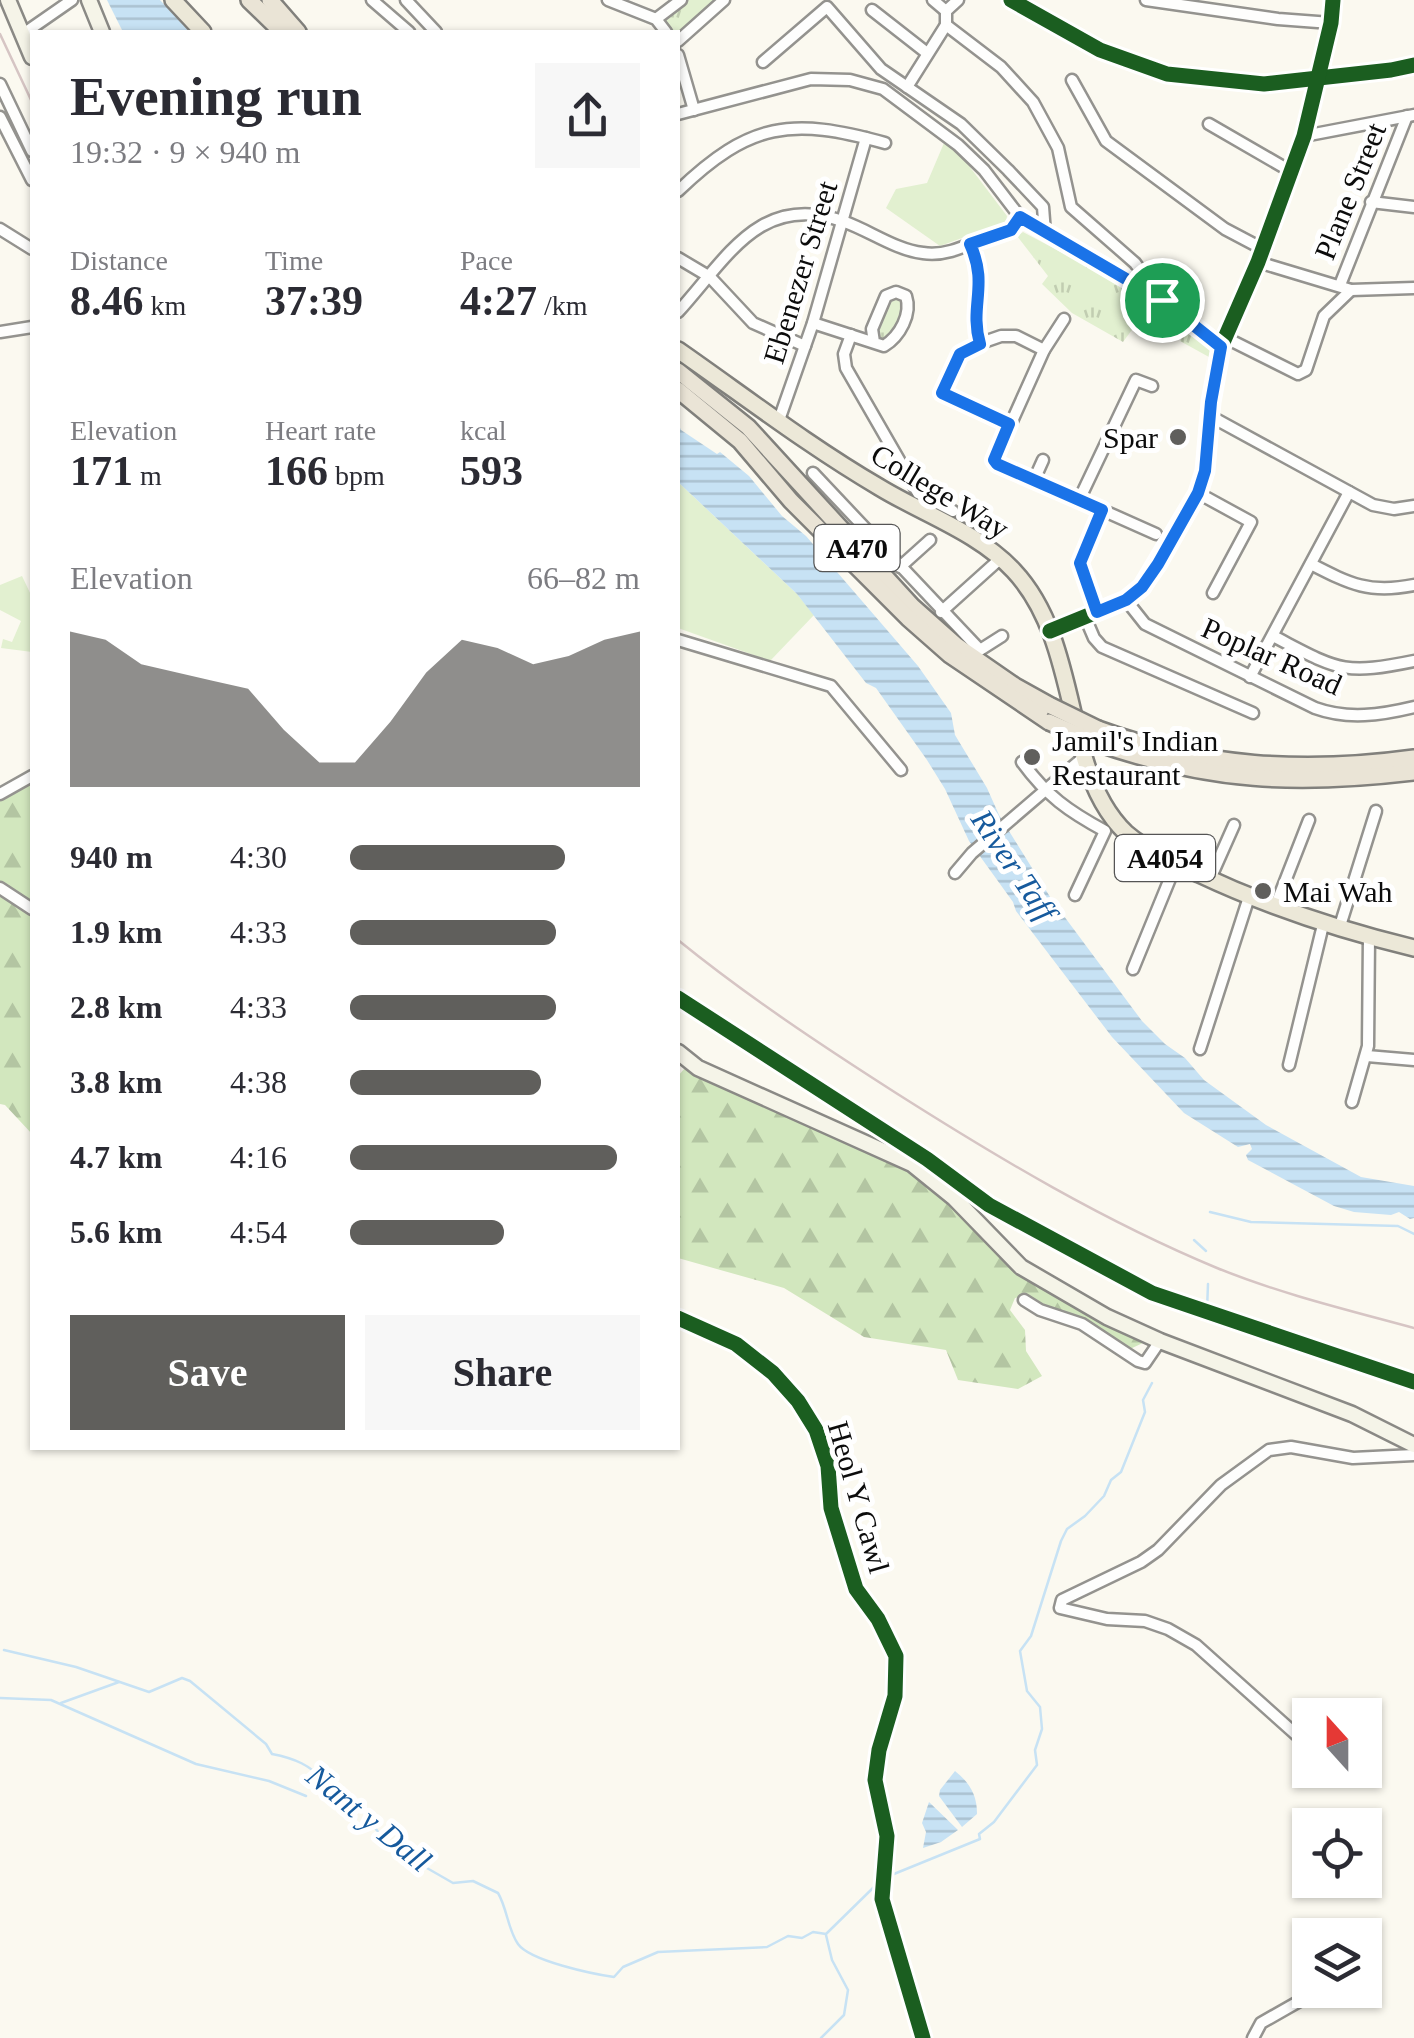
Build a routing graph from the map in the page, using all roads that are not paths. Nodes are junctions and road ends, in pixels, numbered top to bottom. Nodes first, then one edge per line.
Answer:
1 (8, 0) edge
2 (72, 0) edge
3 (88, 0) edge
4 (172, 0) edge
5 (252, 0) edge
6 (273, 0) edge
7 (372, 0) edge
8 (406, 0) edge
9 (608, 0) edge
10 (680, 0) edge
11 (724, 0) edge
12 (933, 0) edge
13 (958, 0) edge
14 (1146, 0) edge
15 (1332, 0) edge
16 (872, 10) dead end
17 (946, 11) junction
18 (656, 18) junction
19 (1331, 22) junction
20 (946, 25) junction
21 (101, 30) edge
22 (202, 30) edge
23 (281, 30) edge
24 (296, 30) edge
25 (408, 30) edge
26 (434, 30) edge
27 (665, 30) edge
28 (23, 34) junction
29 (680, 39) edge
30 (30, 51) edge
31 (928, 53) junction
32 (680, 62) edge
33 (763, 62) dead end
34 (1072, 80) dead end
35 (0, 84) edge
36 (907, 87) junction
37 (694, 110) junction
38 (680, 114) edge
39 (1410, 115) edge
40 (0, 117) edge
41 (1209, 124) dead end
42 (1304, 136) junction
43 (866, 138) junction
44 (886, 143) dead end
45 (30, 148) edge
46 (1292, 172) junction
47 (30, 176) edge
48 (680, 189) edge
49 (1371, 202) junction
50 (1414, 207) edge
51 (1020, 217) junction
52 (843, 221) junction
53 (0, 229) edge
54 (1045, 233) junction
55 (970, 244) junction
56 (1261, 248) junction
57 (30, 249) edge
58 (680, 259) edge
59 (1258, 262) junction
60 (710, 277) junction
61 (1346, 287) junction
62 (1414, 288) edge
63 (1162, 300) junction
64 (680, 310) edge
65 (1064, 319) dead end
66 (813, 323) junction
67 (30, 327) edge
68 (0, 332) edge
69 (851, 334) junction
70 (874, 342) junction
71 (1222, 342) junction
72 (980, 344) junction
73 (806, 346) junction
74 (1044, 350) junction
75 (680, 351) edge
76 (680, 374) edge
77 (1152, 386) dead end
78 (680, 392) edge
79 (1210, 416) junction
80 (779, 420) junction
81 (1009, 424) junction
82 (1043, 460) dead end
83 (813, 473) dead end
84 (1034, 480) junction
85 (1349, 492) junction
86 (1198, 493) junction
87 (1078, 500) junction
88 (1414, 506) edge
89 (1102, 510) junction
90 (953, 511) dead end
91 (1156, 534) dead end
92 (930, 540) dead end
93 (1001, 558) junction
94 (1312, 564) junction
95 (900, 568) junction
96 (1414, 585) edge
97 (1214, 594) dead end
98 (1126, 600) junction
99 (942, 612) junction
100 (1091, 614) junction
101 (1050, 631) junction
102 (1002, 636) dead end
103 (1273, 636) junction
104 (680, 641) edge
105 (1414, 661) edge
106 (1250, 677) junction
107 (1414, 707) edge
108 (1254, 713) dead end
109 (1050, 714) junction
110 (1098, 736) junction
111 (1084, 757) junction
112 (1414, 758) edge
113 (1022, 762) dead end
114 (901, 770) dead end
115 (1414, 772) edge
116 (30, 777) edge
117 (1043, 790) junction
118 (0, 794) edge
119 (1376, 810) dead end
120 (1309, 820) dead end
121 (1234, 825) dead end
122 (1176, 864) junction
123 (955, 873) dead end
124 (1210, 880) junction
125 (0, 888) edge
126 (1075, 895) dead end
127 (1249, 897) junction
128 (1275, 907) junction
129 (30, 908) edge
130 (1323, 925) junction
131 (1340, 929) junction
132 (1370, 937) junction
133 (1414, 948) edge
134 (1133, 969) dead end
135 (1200, 1049) dead end
136 (680, 1054) edge
137 (1366, 1056) junction
138 (1414, 1060) edge
139 (1289, 1065) dead end
140 (1352, 1102) dead end
141 (1024, 1300) dead end
142 (680, 1319) edge
143 (1160, 1341) junction
144 (1414, 1446) edge
145 (1414, 1454) edge
146 (1292, 1731) edge
147 (1292, 2005) edge
148 (923, 2038) edge
149 (1253, 2038) edge

1 - 28 main road
2 - 28 street
3 - 21 main road
4 - 22 main road
5 - 23 highway
6 - 24 highway
7 - 25 street
8 - 26 street
9 - 18 street
10 - 18 street
11 - 29 street
12 - 17 street
13 - 17 street
14 - 19 street
15 - 19 street
16 - 31 street
17 - 20 street
18 - 27 street
19 - 42 street
20 - 31 street
20 - 63 street
28 - 30 main road
31 - 36 street
32 - 37 street
33 - 36 street
34 - 56 street
35 - 45 street
36 - 54 street
37 - 38 street
37 - 51 street
39 - 42 street
39 - 49 street, Plane Street
40 - 47 street
41 - 46 street
42 - 46 street
43 - 44 street
43 - 48 street
43 - 52 street, Ebenezer Street
46 - 56 street
49 - 50 street
49 - 61 street, Plane Street
51 - 54 street
51 - 55 street
52 - 55 street
52 - 60 street
52 - 66 street, Ebenezer Street
53 - 57 street
54 - 63 street
55 - 72 street
56 - 59 street
58 - 60 street
59 - 61 street
59 - 71 street
60 - 64 street
60 - 73 street
61 - 62 street
61 - 71 street, Plane Street
63 - 71 street
65 - 74 street
66 - 69 street
66 - 73 street, Ebenezer Street
67 - 68 street
69 - 70 street
69 - 90 street
70 - 70 street
71 - 79 street
72 - 74 street
72 - 81 street
73 - 80 street, Ebenezer Street
74 - 81 street
75 - 80 main road, A4054
76 - 109 highway, A470
77 - 87 street
78 - 109 highway, A470
79 - 85 street
79 - 86 street
80 - 93 main road, College Way / A4054
81 - 84 street
82 - 84 street
83 - 95 street
84 - 87 street
85 - 88 street
85 - 94 street
86 - 97 street
86 - 98 street
87 - 89 street
89 - 91 street
89 - 100 street
92 - 95 street
93 - 99 street
93 - 101 main road, College Way / A4054
94 - 96 street
94 - 103 street
95 - 99 street
98 - 100 street
98 - 106 street, Poplar Road
99 - 102 street
100 - 101 street
100 - 108 street
101 - 111 main road, A4054
103 - 105 street
103 - 106 street
104 - 114 street
106 - 107 street, Poplar Road
109 - 110 highway, A470, bridge
110 - 112 highway, A470
110 - 115 highway, A470
111 - 117 street
111 - 122 main road, A4054
113 - 117 street
116 - 118 street
117 - 123 street
117 - 126 street
119 - 131 street
120 - 128 street
121 - 124 street
122 - 124 main road, A4054
122 - 134 street
124 - 127 main road, A4054
125 - 129 street
127 - 128 main road, A4054
127 - 135 street
128 - 130 main road, A4054
130 - 131 main road, A4054
130 - 139 street
131 - 132 main road, A4054
132 - 133 main road, A4054
132 - 137 street
136 - 143 main road
137 - 138 street
137 - 140 street
141 - 143 street
142 - 148 street, Heol Y Cawl
143 - 144 main road
145 - 146 street
147 - 149 street

